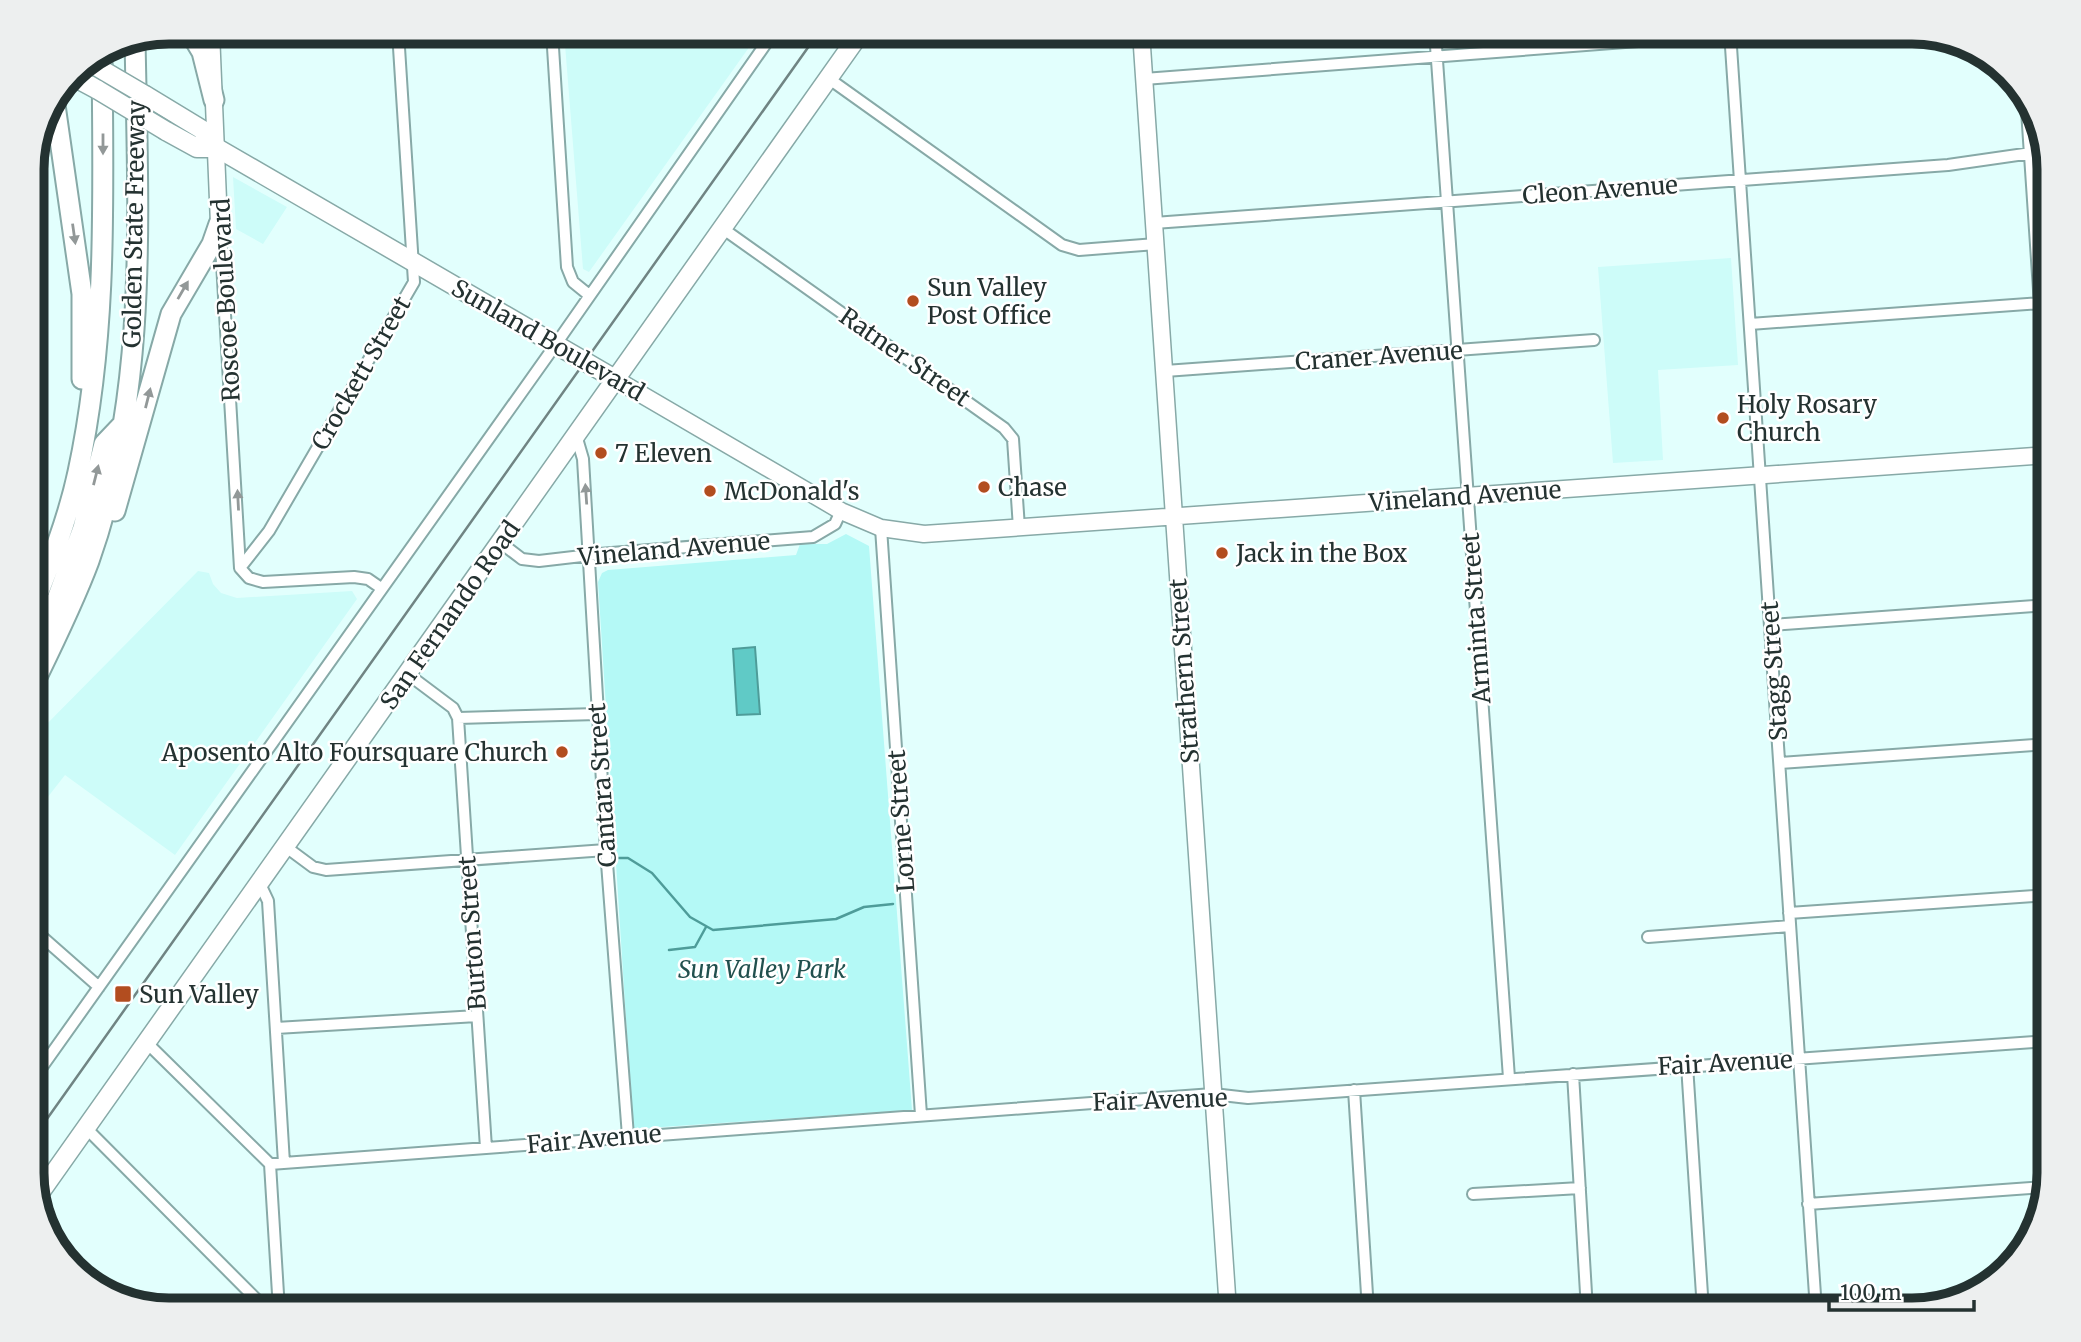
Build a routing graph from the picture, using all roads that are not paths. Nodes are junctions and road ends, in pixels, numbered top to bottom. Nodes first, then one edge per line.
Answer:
1 (196, 44) edge
2 (212, 44) edge
3 (399, 44) edge
4 (553, 44) edge
5 (766, 44) edge
6 (852, 44) edge
7 (1142, 44) edge
8 (1436, 44) edge
9 (1589, 44) edge
10 (1731, 44) edge
11 (135, 48) edge
12 (1436, 56) junction
13 (102, 64) edge
14 (98, 67) edge
15 (828, 78) junction
16 (1144, 79) junction
17 (80, 80) edge
18 (214, 100) junction
19 (56, 115) edge
20 (2027, 119) edge
21 (217, 148) junction
22 (2036, 152) edge
23 (2030, 153) junction
24 (1740, 179) junction
25 (1446, 202) junction
26 (1154, 223) junction
27 (219, 224) junction
28 (722, 228) junction
29 (1156, 244) junction
30 (2037, 258) edge
31 (414, 262) junction
32 (589, 295) junction
33 (2037, 303) edge
34 (1750, 324) junction
35 (1594, 340) dead end
36 (556, 344) junction
37 (1458, 350) junction
38 (1165, 371) junction
39 (615, 379) junction
40 (124, 422) junction
41 (576, 434) junction
42 (2037, 456) edge
43 (1760, 475) junction
44 (76, 480) junction
45 (1467, 496) junction
46 (841, 511) junction
47 (1174, 517) junction
48 (881, 528) junction
49 (1019, 528) junction
50 (500, 543) junction
51 (590, 555) junction
52 (89, 561) junction
53 (240, 568) junction
54 (44, 578) edge
55 (381, 588) junction
56 (44, 606) edge
57 (2037, 606) edge
58 (1771, 625) junction
59 (44, 628) edge
60 (44, 660) edge
61 (409, 675) junction
62 (597, 714) junction
63 (458, 718) junction
64 (2037, 745) edge
65 (1780, 763) junction
66 (286, 847) junction
67 (606, 850) junction
68 (468, 860) junction
69 (260, 884) junction
70 (2037, 896) edge
71 (1789, 913) junction
72 (1790, 926) junction
73 (1648, 937) dead end
74 (44, 939) edge
75 (99, 987) junction
76 (477, 1016) junction
77 (276, 1028) junction
78 (2037, 1042) edge
79 (147, 1043) junction
80 (1798, 1059) junction
81 (44, 1064) edge
82 (1687, 1065) junction
83 (1573, 1074) junction
84 (1509, 1078) junction
85 (1354, 1090) junction
86 (1213, 1094) junction
87 (921, 1115) junction
88 (86, 1128) junction
89 (628, 1136) junction
90 (486, 1148) junction
91 (284, 1163) junction
92 (270, 1164) junction
93 (45, 1186) edge
94 (2036, 1187) edge
95 (1580, 1188) junction
96 (1473, 1194) dead end
97 (1808, 1204) junction
98 (255, 1298) edge
99 (276, 1298) edge
100 (1227, 1298) edge
101 (1367, 1298) edge
102 (1586, 1298) edge
103 (1702, 1298) edge
104 (1815, 1298) edge

1 - 18 highway
2 - 18 main road, Roscoe Boulevard
3 - 31 street, Crockett Street
4 - 32 street
5 - 32 street
6 - 15 main road, San Fernando Road
7 - 16 main road, Strathern Street
8 - 12 street, Arminta Street
9 - 12 street
10 - 24 street, Stagg Street
11 - 40 highway, Golden State Freeway
12 - 16 street
12 - 25 street, Arminta Street
13 -> 44 highway, Golden State Freeway
14 - 21 main road, Sunland Boulevard, bridge
15 - 28 main road, San Fernando Road
15 - 29 street
16 - 26 main road, Strathern Street
17 - 21 main road, Sunland Boulevard, bridge
18 - 21 main road, Roscoe Boulevard
19 -> 44 highway
20 - 23 street
21 - 27 main road, Roscoe Boulevard
21 - 31 main road, Sunland Boulevard
22 - 23 street, Cleon Avenue
23 - 24 street, Cleon Avenue
23 - 30 street
24 - 25 street, Cleon Avenue
24 - 34 street, Stagg Street
25 - 26 street, Cleon Avenue
25 - 37 street, Arminta Street
26 - 29 main road, Strathern Street
52 -> 27 highway
53 -> 27 street, Roscoe Boulevard
28 - 39 main road, San Fernando Road
28 - 49 street, Ratner Street
29 - 38 main road, Strathern Street
31 - 36 main road, Sunland Boulevard
31 - 53 street, Crockett Street
32 - 36 street
33 - 34 street
34 - 43 street, Stagg Street
35 - 37 street, Craner Avenue
36 - 39 main road, Sunland Boulevard
36 - 55 street
37 - 38 street, Craner Avenue
37 - 45 street, Arminta Street
38 - 47 main road, Strathern Street
39 - 41 main road, San Fernando Road
39 - 46 main road, Sunland Boulevard
40 - 52 highway, Golden State Freeway
59 -> 40 highway
41 - 50 main road, San Fernando Road
51 -> 41 street, Cantara Street
42 - 43 main road, Vineland Avenue
43 - 45 main road, Vineland Avenue
43 - 58 street, Stagg Street
44 - 54 highway, Golden State Freeway
44 - 56 highway
45 - 47 main road, Vineland Avenue
45 - 84 street, Arminta Street
46 - 48 main road, Sunland Boulevard
46 - 51 street, Vineland Avenue
47 - 49 main road, Vineland Avenue
47 - 86 main road, Strathern Street
48 - 49 main road, Vineland Avenue
48 - 87 street, Lorne Street
50 - 51 street, Vineland Avenue
50 - 61 main road, San Fernando Road
51 - 62 street, Cantara Street
52 - 60 highway, Golden State Freeway
53 - 55 street
55 - 75 street
57 - 58 street
58 - 65 street, Stagg Street
61 - 63 street
61 - 66 main road, San Fernando Road
62 - 63 street
62 - 67 street, Cantara Street
63 - 68 street, Burton Street
64 - 65 street
65 - 71 street, Stagg Street
66 - 68 street
66 - 69 main road, San Fernando Road
67 - 68 street
67 - 89 street, Cantara Street
68 - 76 street, Burton Street
69 - 77 street
69 - 79 main road, San Fernando Road
70 - 71 street
71 - 72 street, Stagg Street
72 - 73 street
72 - 80 street, Stagg Street
74 - 75 street
75 - 81 street
76 - 77 street
76 - 90 street, Burton Street
77 - 91 street
78 - 80 street, Fair Avenue
79 - 88 main road, San Fernando Road
79 - 92 street
80 - 82 street, Fair Avenue
80 - 97 street, Stagg Street
82 - 83 street, Fair Avenue
82 - 103 street
83 - 84 street, Fair Avenue
83 - 95 street
84 - 85 street, Fair Avenue
85 - 86 street, Fair Avenue
85 - 101 street
86 - 87 street, Fair Avenue
86 - 100 main road, Strathern Street
87 - 89 street, Fair Avenue
88 - 93 main road, San Fernando Road
88 - 98 street
89 - 90 street, Fair Avenue
90 - 91 street, Fair Avenue
91 - 92 street, Fair Avenue
92 - 99 street
94 - 97 street
95 - 96 street
95 - 102 street
97 - 104 street, Stagg Street

